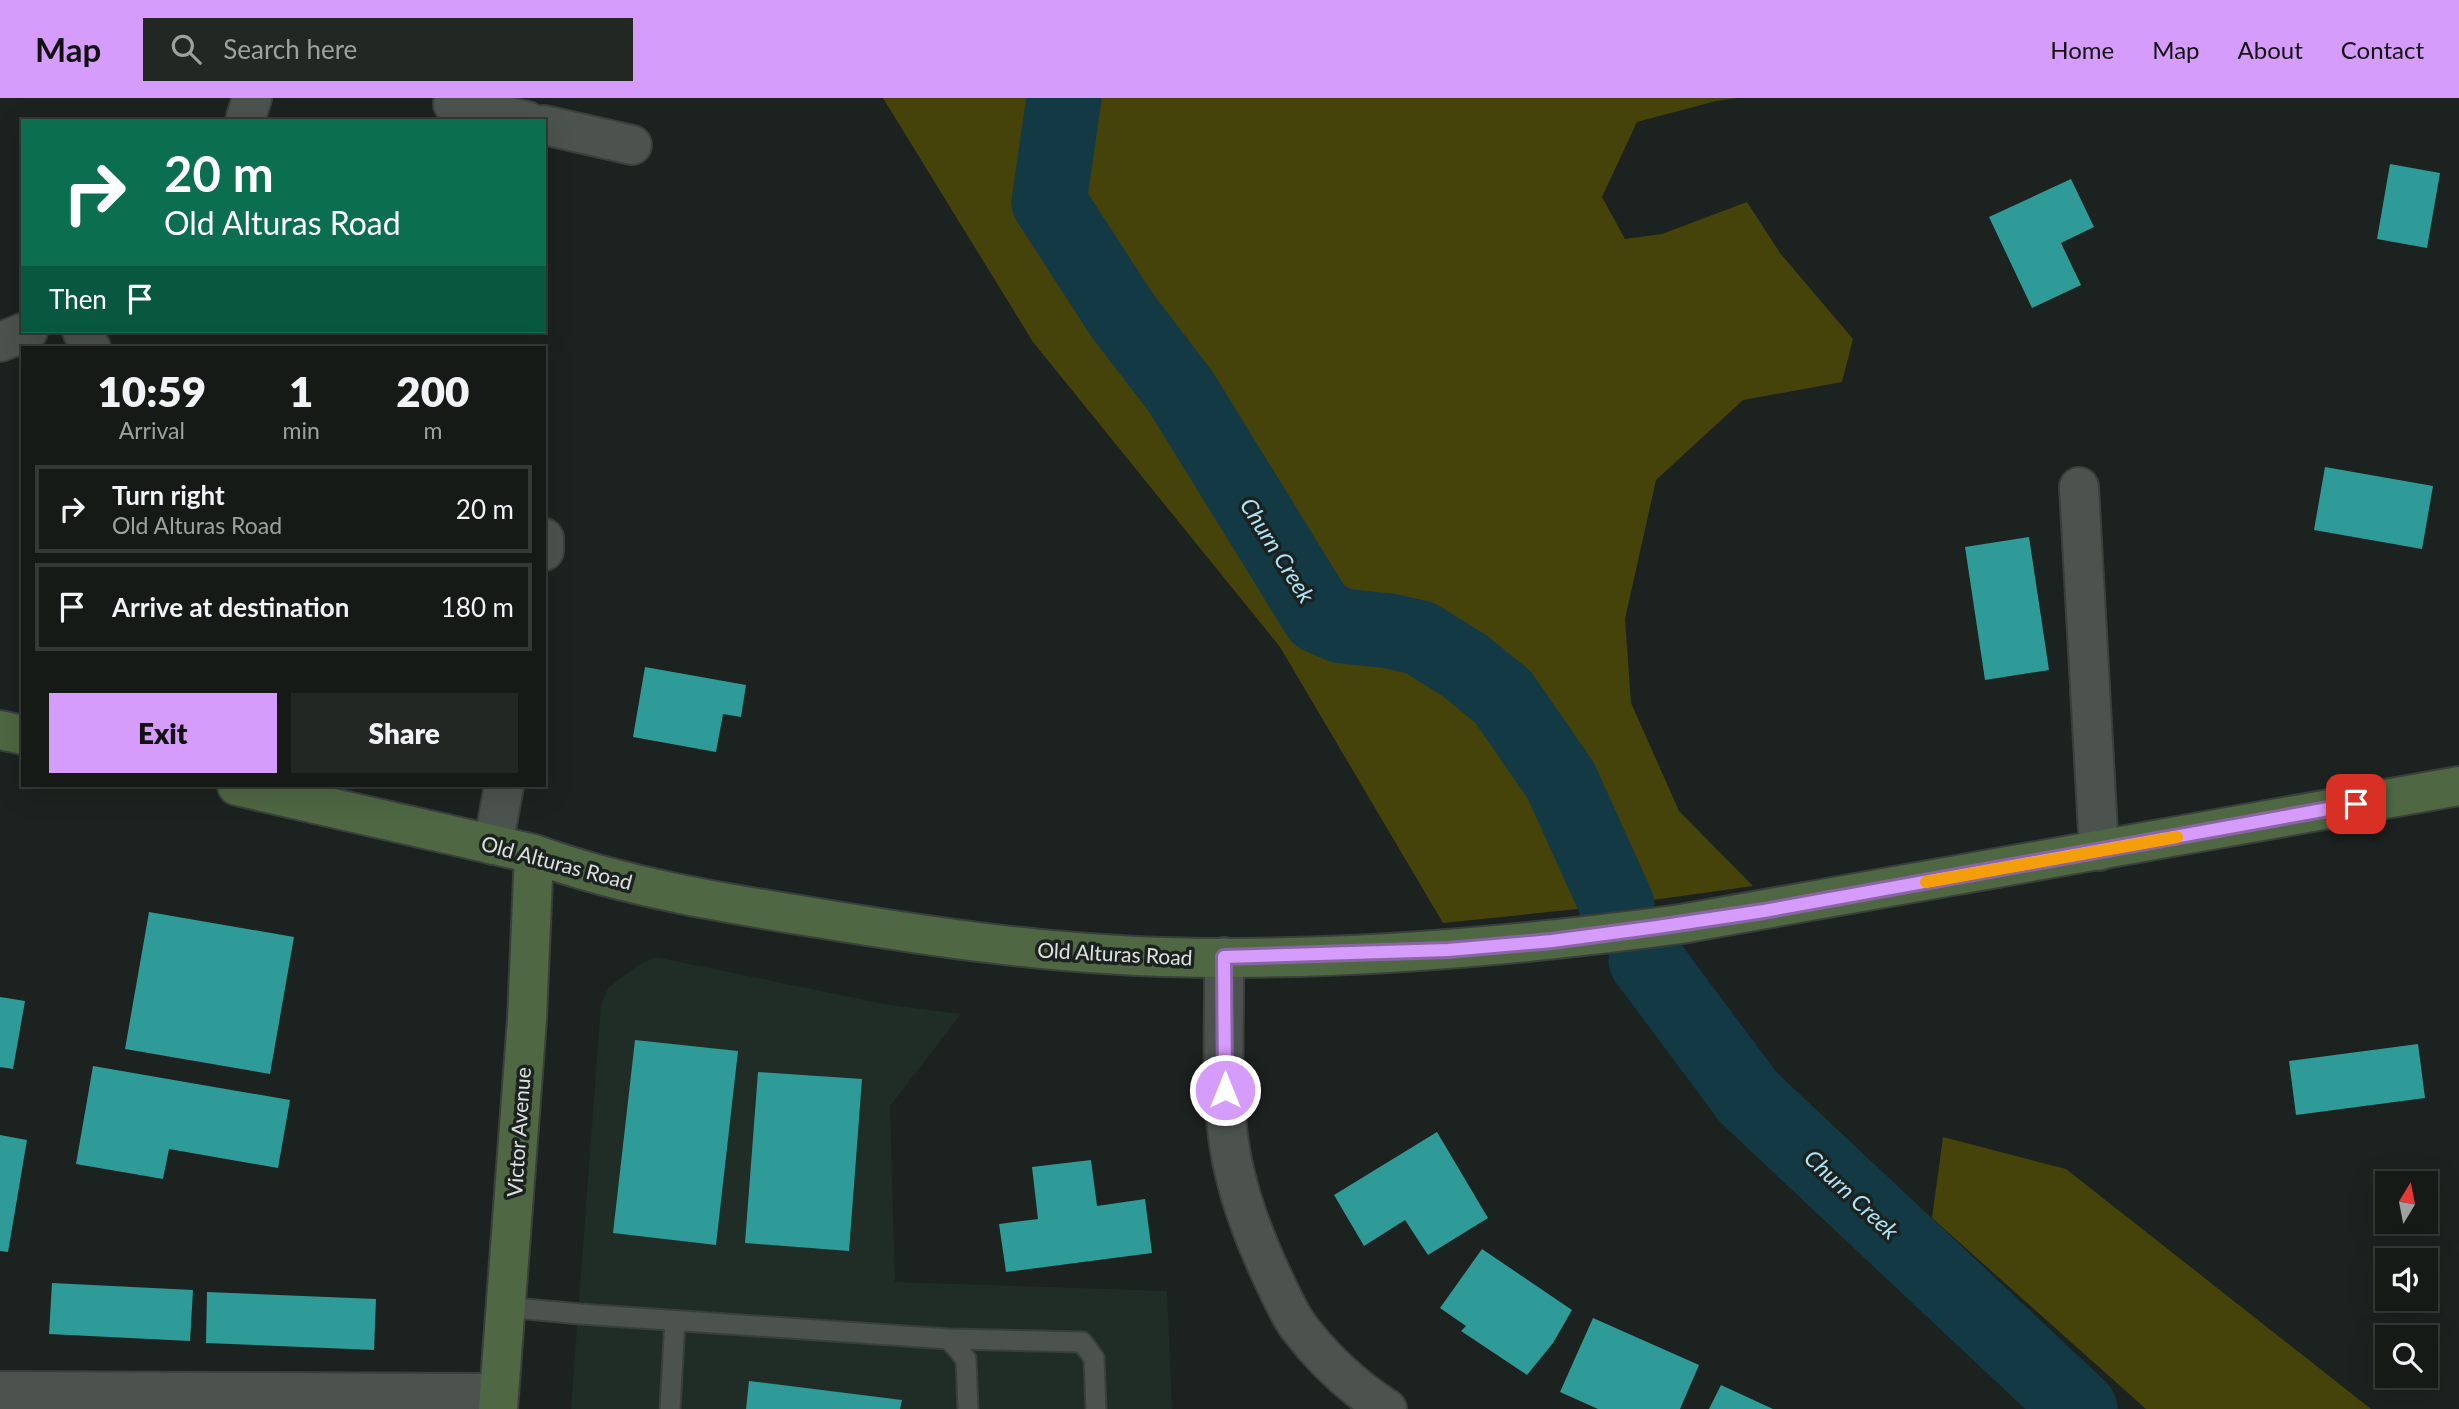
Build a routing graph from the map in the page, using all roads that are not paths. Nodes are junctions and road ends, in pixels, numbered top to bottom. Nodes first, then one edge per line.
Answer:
1 (252, 98) edge
2 (447, 100) edge
3 (246, 119) edge
4 (519, 119) edge
5 (546, 125) edge
6 (632, 145) dead end
7 (23, 333) edge
8 (0, 342) edge
9 (2079, 487) dead end
10 (0, 730) edge
11 (21, 735) edge
12 (2459, 786) edge
13 (241, 787) edge
14 (504, 787) edge
15 (493, 845) junction
16 (2099, 851) junction
17 (534, 854) junction
18 (1224, 957) junction
19 (505, 1307) junction
20 (675, 1321) junction
21 (949, 1339) junction
22 (0, 1391) edge
23 (499, 1401) edge
24 (670, 1409) edge
25 (968, 1409) edge
26 (1096, 1409) edge
27 (1387, 1409) edge

1 - 3 street
2 - 4 street
5 - 6 street
7 - 8 street
9 - 16 street
10 - 11 main road
12 - 16 main road, Old Alturas Road
13 - 15 main road, Old Alturas Road
14 - 15 street
15 - 17 main road, Old Alturas Road
16 - 18 main road, Old Alturas Road
17 - 18 main road, Old Alturas Road
17 - 19 main road, Victor Avenue
18 - 27 street
19 - 20 lane
19 - 23 main road, Victor Avenue
20 - 21 lane
20 - 24 lane
21 - 25 lane
21 - 26 lane
22 - 23 street

